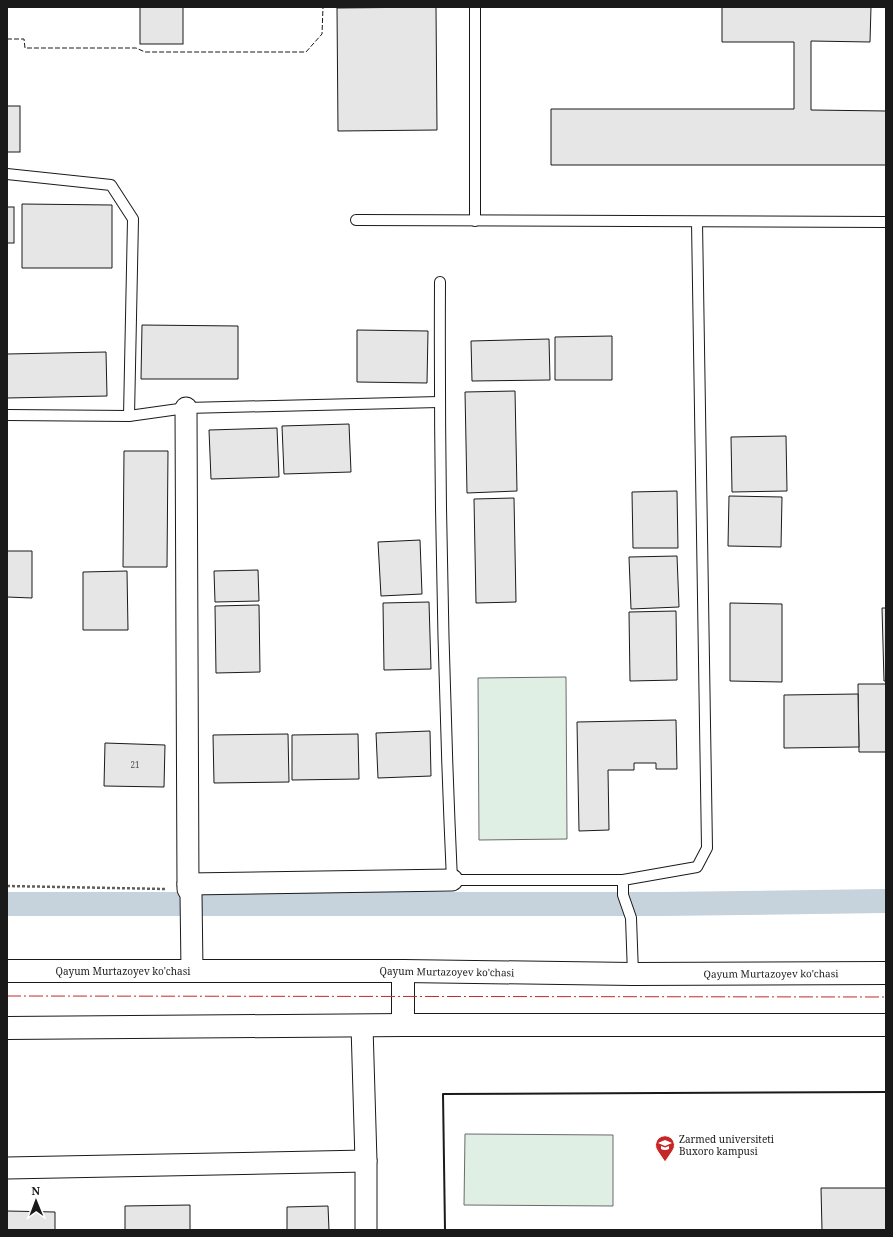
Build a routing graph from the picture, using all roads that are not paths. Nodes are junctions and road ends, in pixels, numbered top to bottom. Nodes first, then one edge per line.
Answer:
1 (475, 7) edge
2 (7, 174) edge
3 (356, 220) dead end
4 (475, 220) junction
5 (697, 222) junction
6 (886, 222) edge
7 (440, 282) dead end
8 (439, 402) junction
9 (186, 408) junction
10 (7, 415) edge
11 (129, 416) junction
12 (452, 880) junction
13 (623, 880) junction
14 (189, 889) junction
15 (7, 971) edge
16 (192, 971) junction
17 (403, 971) junction
18 (886, 973) edge
19 (633, 974) junction
20 (886, 1025) edge
21 (362, 1026) junction
22 (403, 1026) junction
23 (7, 1028) edge
24 (366, 1161) junction
25 (7, 1168) edge
26 (366, 1230) edge

1 - 4 lane
2 - 11 lane
3 - 4 lane
4 - 5 lane
5 - 6 lane
5 - 13 lane
7 - 8 lane
8 - 9 lane
8 - 12 lane
9 - 11 lane
9 - 14 street
10 - 11 lane
12 - 13 lane
12 - 14 street
13 - 19 lane
14 - 16 street
15 - 16 street, Qayum Murtazoyev ko'chasi
16 - 17 street, Qayum Murtazoyev ko'chasi
17 - 19 street, Qayum Murtazoyev ko'chasi
17 - 22 street
18 - 19 street, Qayum Murtazoyev ko'chasi
20 - 22 street
21 - 22 street
21 - 23 street
21 - 24 street
24 - 25 street
24 - 26 street

